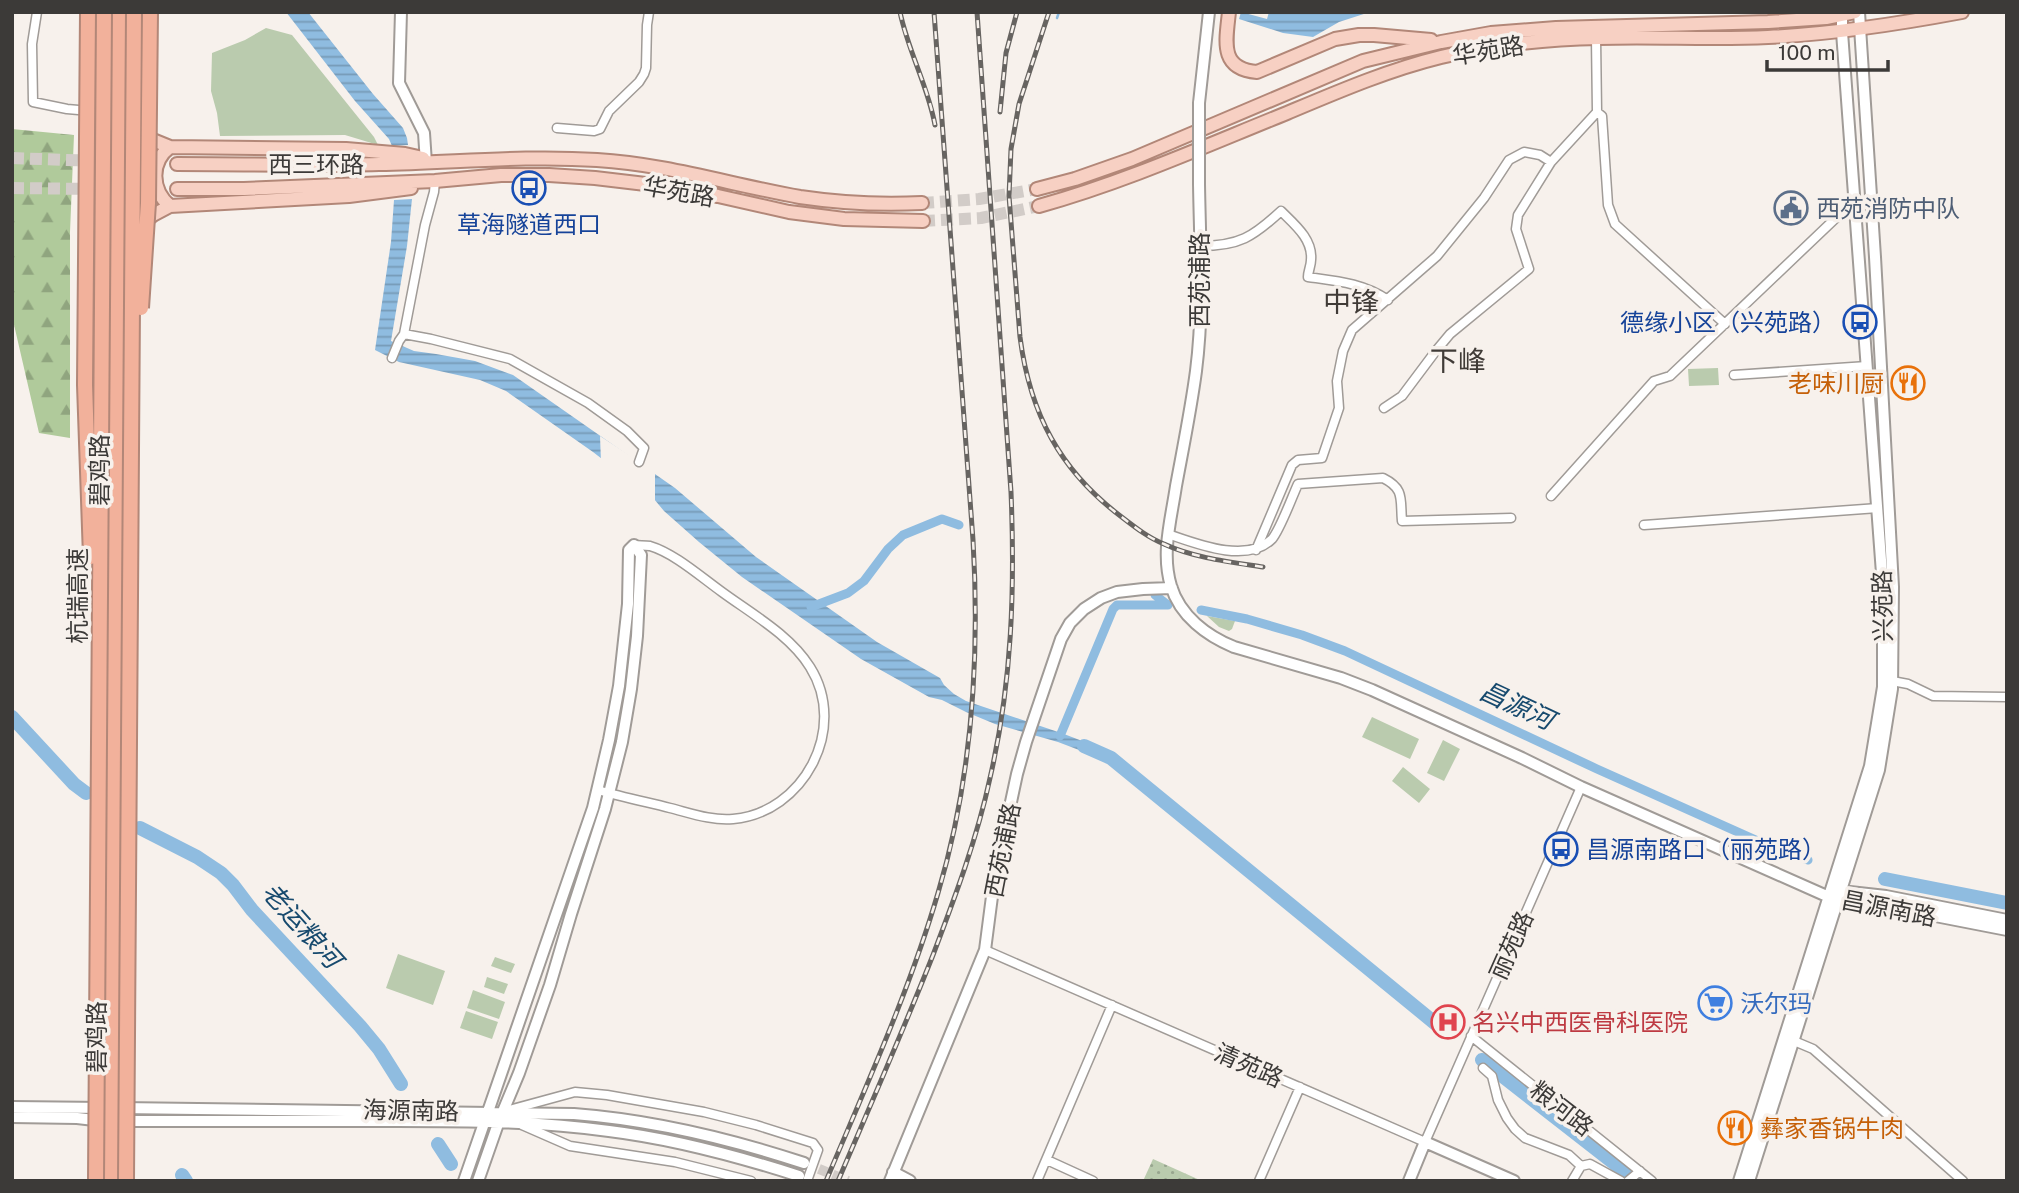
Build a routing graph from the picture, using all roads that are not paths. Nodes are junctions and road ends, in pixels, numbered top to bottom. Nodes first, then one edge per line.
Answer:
1 (37, 12) edge
2 (88, 12) edge
3 (104, 12) edge
4 (111, 12) edge
5 (125, 12) edge
6 (134, 12) edge
7 (150, 12) edge
8 (401, 12) edge
9 (649, 12) edge
10 (1209, 12) edge
11 (1229, 12) edge
12 (1962, 12) edge
13 (1850, 13) edge
14 (1861, 29) junction
15 (1842, 32) junction
16 (1596, 38) junction
17 (1441, 42) junction
18 (111, 112) junction
19 (1597, 112) junction
20 (124, 121) junction
21 (557, 128) dead end
22 (170, 147) junction
23 (426, 161) junction
24 (1551, 162) junction
25 (177, 164) dead end
26 (124, 167) junction
27 (110, 176) junction
28 (435, 181) junction
29 (124, 185) junction
30 (177, 189) dead end
31 (1037, 189) tunnel mouth
32 (922, 203) tunnel mouth
33 (170, 206) junction
34 (1040, 206) tunnel mouth
35 (1855, 212) junction
36 (923, 221) tunnel mouth
37 (123, 244) junction
38 (1200, 246) junction
39 (1388, 300) junction
40 (1724, 324) junction
41 (401, 337) junction
42 (392, 358) dead end
43 (1867, 366) junction
44 (1734, 375) dead end
45 (1384, 408) dead end
46 (131, 445) junction
47 (639, 462) dead end
48 (1551, 496) dead end
49 (1878, 508) junction
50 (1511, 518) dead end
51 (1644, 525) dead end
52 (1167, 540) junction
53 (634, 545) junction
54 (1256, 550) junction
55 (1172, 588) junction
56 (1892, 681) junction
57 (2007, 697) edge
58 (99, 783) junction
59 (1581, 787) junction
60 (598, 790) junction
61 (609, 793) junction
62 (1836, 896) junction
63 (2007, 920) edge
64 (2007, 930) edge
65 (985, 950) junction
66 (1112, 1005) junction
67 (1471, 1036) junction
68 (1794, 1041) junction
69 (1483, 1068) dead end
70 (1300, 1087) junction
71 (12, 1107) edge
72 (111, 1114) junction
73 (486, 1116) junction
74 (502, 1116) junction
75 (12, 1117) edge
76 (516, 1122) junction
77 (1425, 1142) junction
78 (1047, 1160) junction
79 (804, 1163) tunnel mouth
80 (1581, 1166) junction
81 (1640, 1171) junction
82 (891, 1177) edge
83 (803, 1179) edge
84 (96, 1181) edge
85 (105, 1181) edge
86 (117, 1181) edge
87 (126, 1181) edge
88 (464, 1181) edge
89 (478, 1181) edge
90 (751, 1181) edge
91 (910, 1181) edge
92 (1037, 1181) edge
93 (1093, 1181) edge
94 (1259, 1181) edge
95 (1409, 1181) edge
96 (1514, 1181) edge
97 (1572, 1181) edge
98 (1621, 1181) edge
99 (1628, 1181) edge
100 (1652, 1181) edge
101 (1739, 1181) edge
102 (1749, 1181) edge
103 (1963, 1181) edge

1 - 18 street
2 - 58 highway, bridge
3 - 58 highway, 杭瑞高速, bridge
4 - 18 highway, 碧鸡路
5 - 20 highway, 碧鸡路
6 - 46 highway, bridge
7 - 46 highway, bridge
8 - 23 main road
9 - 21 street
10 - 38 main road, 西苑浦路, bridge
11 - 17 main road
12 - 14 main road, 华苑路
13 - 14 main road, 兴苑路
13 - 15 main road, 兴苑路
13 - 17 main road, 华苑路
14 - 15 main road, 华苑路
14 - 56 main road, 兴苑路
15 - 16 main road, 华苑路
15 - 35 main road, 兴苑路
16 - 19 street
16 - 34 main road, 华苑路
17 - 31 main road, 华苑路
18 - 27 highway, 碧鸡路
19 - 24 street
19 - 40 street
20 - 22 main road
20 - 26 highway, 碧鸡路
22 - 23 main road
22 - 26 main road
22 - 33 main road
23 - 25 main road, 西三环路
23 - 32 main road, 华苑路
24 - 39 street
24 - 45 street
26 - 27 main road
26 - 29 highway, 碧鸡路
27 - 29 main road
27 - 72 highway, 碧鸡路
28 - 30 main road, 西三环路
28 - 33 main road
28 - 36 main road, 华苑路
28 - 41 street
29 - 33 main road
29 - 37 highway, 碧鸡路
33 - 37 main road
35 - 40 street
35 - 43 main road, 兴苑路
37 - 72 highway, 碧鸡路
38 - 39 street
38 - 52 main road, 西苑浦路
39 - 54 street
40 - 48 street
41 - 42 street
41 - 47 street
43 - 44 street
43 - 49 main road, 兴苑路
46 - 87 highway, bridge
49 - 51 street
49 - 62 main road, 兴苑路
50 - 54 street
52 - 54 street
52 - 55 main road, 西苑浦路
53 - 60 main road
53 - 61 main road
53 - 61 street
55 - 59 main road
55 - 65 main road, 西苑浦路
56 - 57 street
56 - 62 main road, 兴苑路
58 - 84 highway, 杭瑞高速, bridge
59 - 62 main road
59 - 67 street, 丽苑路
60 - 61 street
60 - 73 main road
61 - 74 main road
62 - 63 main road, 昌源南路
62 - 64 main road, 昌源南路
62 - 68 main road, 兴苑路
62 - 101 main road, 兴苑路
65 - 66 street, 清苑路
65 - 82 main road, 西苑浦路
66 - 70 street, 清苑路
66 - 78 street
67 - 77 street, 丽苑路
67 - 81 street, 粮河路
68 - 102 main road, 兴苑路
68 - 103 street
69 - 80 street
70 - 77 street, 清苑路
70 - 94 street
71 - 72 main road, 海源南路
72 - 73 main road, 海源南路
72 - 75 main road, 海源南路
72 - 85 highway, 碧鸡路
72 - 86 highway, 碧鸡路
73 - 74 main road, 海源南路
73 - 88 main road
74 - 76 main road, 海源南路
74 - 79 main road, 海源南路
74 - 83 street
74 - 89 main road
76 - 83 main road, 海源南路
76 - 90 street
77 - 95 main road, 丽苑路
77 - 96 main road, 清苑路
78 - 92 street
78 - 93 street
80 - 97 street
80 - 98 street
81 - 99 street
81 - 100 street, 粮河路
82 - 91 main road

